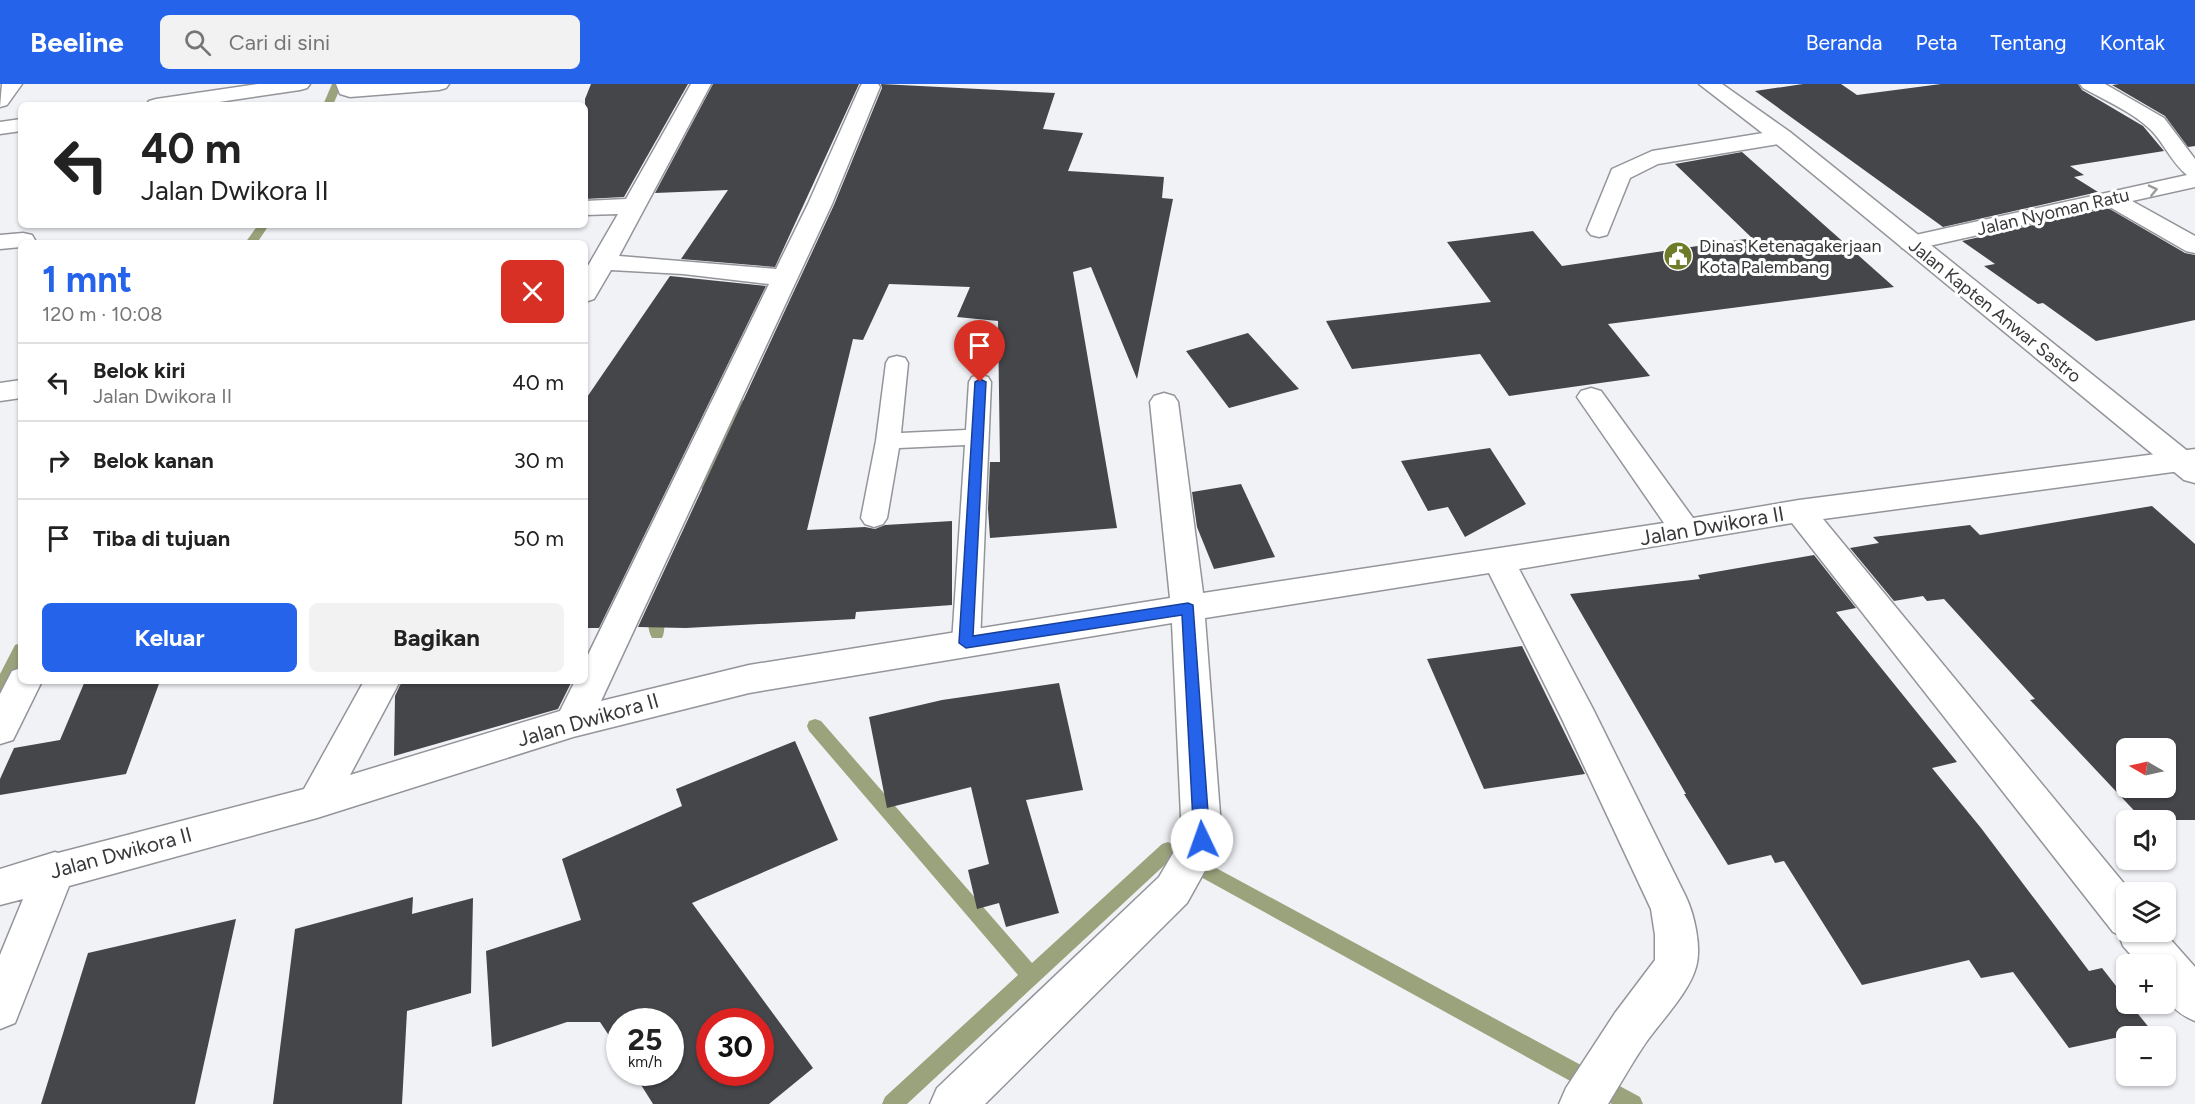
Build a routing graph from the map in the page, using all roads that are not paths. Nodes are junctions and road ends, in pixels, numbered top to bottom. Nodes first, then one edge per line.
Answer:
1 (12, 84) edge
2 (300, 84) edge
3 (346, 84) edge
4 (439, 84) edge
5 (701, 84) edge
6 (1709, 84) edge
7 (2090, 84) edge
8 (870, 87) dead end
9 (0, 101) edge
10 (177, 102) edge
11 (18, 125) edge
12 (0, 128) edge
13 (1782, 137) junction
14 (2195, 170) edge
15 (2195, 180) edge
16 (2112, 199) junction
17 (634, 206) junction
18 (588, 208) edge
19 (1599, 230) dead end
20 (1911, 243) junction
21 (2195, 246) edge
22 (602, 262) junction
23 (785, 278) junction
24 (588, 288) edge
25 (897, 363) dead end
26 (980, 382) dead end
27 (18, 389) edge
28 (0, 392) edge
29 (1591, 397) dead end
30 (1164, 402) dead end
31 (977, 437) junction
32 (888, 441) junction
33 (2191, 465) edge
34 (1799, 511) junction
35 (874, 518) dead end
36 (1685, 530) junction
37 (1499, 561) junction
38 (1188, 608) junction
39 (966, 643) junction
40 (22, 684) edge
41 (380, 684) edge
42 (573, 722) junction
43 (0, 729) edge
44 (317, 802) junction
45 (55, 870) junction
46 (0, 887) edge
47 (2116, 905) edge
48 (2146, 942) edge
49 (2157, 954) edge
50 (2176, 977) edge
51 (2195, 1000) edge
52 (0, 1008) edge
53 (953, 1104) edge
54 (1582, 1104) edge

1 - 9 street
2 - 10 street
3 - 4 street
5 - 17 street
6 - 13 street, Jalan Kapten Anwar Sastro
7 - 14 street
8 - 23 street
11 - 12 street
13 - 19 street
13 - 20 street, Jalan Kapten Anwar Sastro
16 -> 15 street, Jalan Nyoman Ratu
16 - 20 street, Jalan Nyoman Ratu
16 - 21 street
17 - 18 street
17 - 22 street
20 - 33 street, Jalan Kapten Anwar Sastro
22 - 23 street
22 - 24 street
23 - 42 street
25 - 32 lane
26 - 31 lane
27 - 28 street
29 - 36 street
30 - 38 street
31 - 32 lane
31 - 39 lane
32 - 35 lane
33 - 34 street, Jalan Dwikora II
34 - 36 street, Jalan Dwikora II
34 - 47 street
36 - 37 street, Jalan Dwikora II
37 - 38 street, Jalan Dwikora II
37 - 54 street
38 - 39 street, Jalan Dwikora II
38 - 53 street
39 - 42 street, Jalan Dwikora II
40 - 43 street
41 - 44 street
42 - 44 street, Jalan Dwikora II
44 - 45 street, Jalan Dwikora II
45 - 46 street, Jalan Dwikora II
45 - 52 street
48 - 49 street
50 - 51 street

